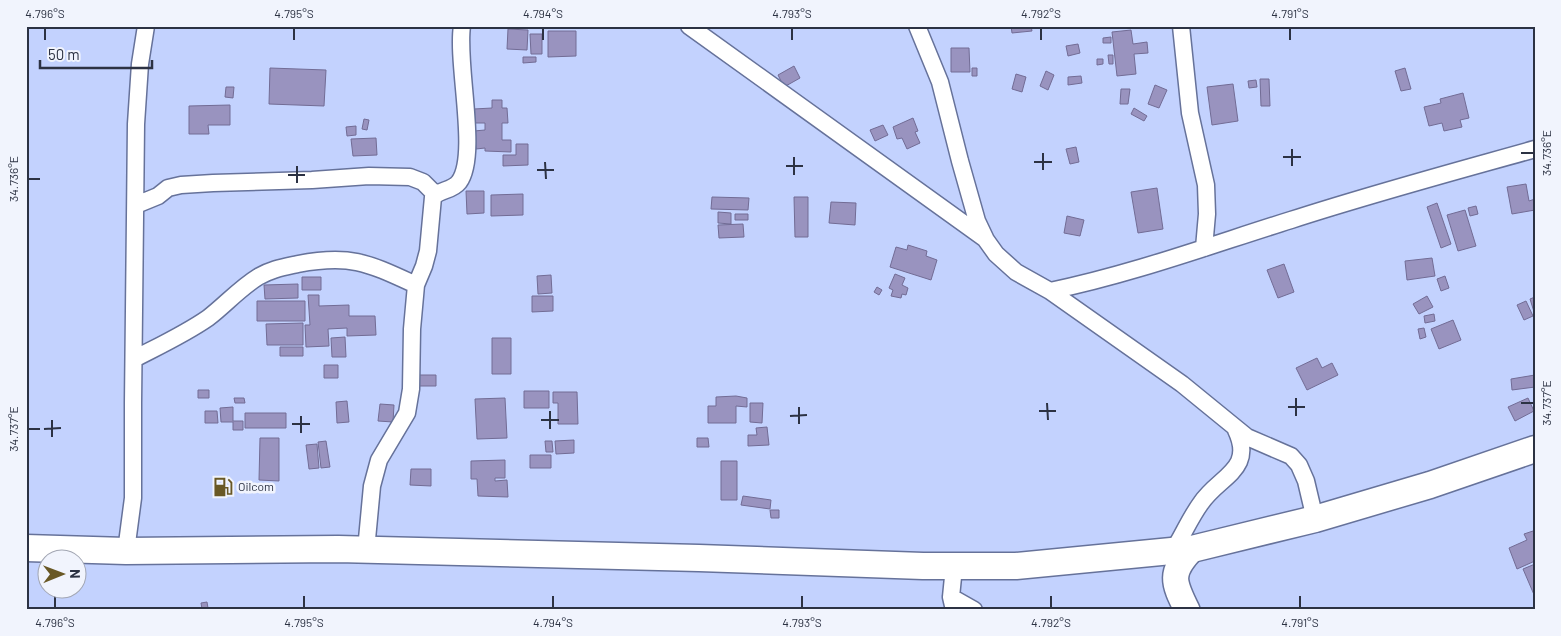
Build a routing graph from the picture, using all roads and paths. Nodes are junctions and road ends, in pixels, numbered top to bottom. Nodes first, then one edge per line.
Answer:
1 (146, 26) edge
2 (462, 26) edge
3 (689, 26) edge
4 (917, 26) edge
5 (1181, 26) edge
6 (1535, 149) edge
7 (437, 193) junction
8 (136, 205) junction
9 (986, 240) junction
10 (1204, 248) junction
11 (416, 285) junction
12 (1050, 291) junction
13 (134, 359) junction
14 (1236, 430) junction
15 (1535, 449) edge
16 (1315, 519) junction
17 (26, 548) edge
18 (366, 550) junction
19 (1183, 550) junction
20 (126, 551) junction
21 (954, 567) junction
22 (953, 603) edge
23 (974, 610) edge
24 (1187, 610) edge

1 - 8 street
2 - 7 street
3 - 9 street
4 - 9 street
5 - 10 street
6 - 10 street
7 - 8 street
7 - 11 street
8 - 13 street
9 - 12 street
10 - 12 street
11 - 13 street
11 - 18 street
12 - 14 street
13 - 20 street
14 - 16 street
14 - 19 street
15 - 16 highway
16 - 19 highway
17 - 20 highway
18 - 20 highway
18 - 21 highway
19 - 21 highway
19 - 24 main road
21 - 22 street
22 - 23 street

